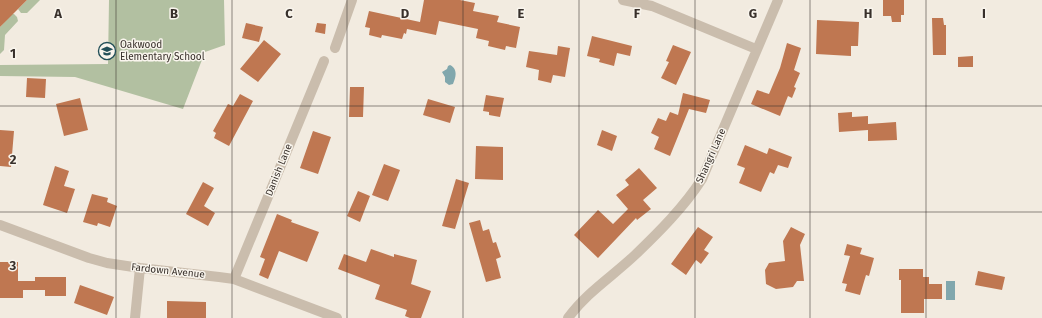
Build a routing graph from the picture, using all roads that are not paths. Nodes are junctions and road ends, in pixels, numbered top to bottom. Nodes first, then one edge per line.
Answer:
1 (352, 0) edge
2 (623, 0) edge
3 (778, 0) edge
4 (335, 48) dead end
5 (756, 49) junction
6 (324, 61) dead end
7 (0, 225) edge
8 (140, 268) junction
9 (234, 279) junction
10 (135, 318) edge
11 (337, 318) edge
12 (568, 318) edge

1 - 4 street
2 - 5 street
3 - 5 street, Shangri Lane
5 - 12 street, Shangri Lane
6 - 9 street, Danish Lane
7 - 8 street, Fardown Avenue
8 - 9 street, Fardown Avenue
8 - 10 street
9 - 11 street, Fardown Avenue

